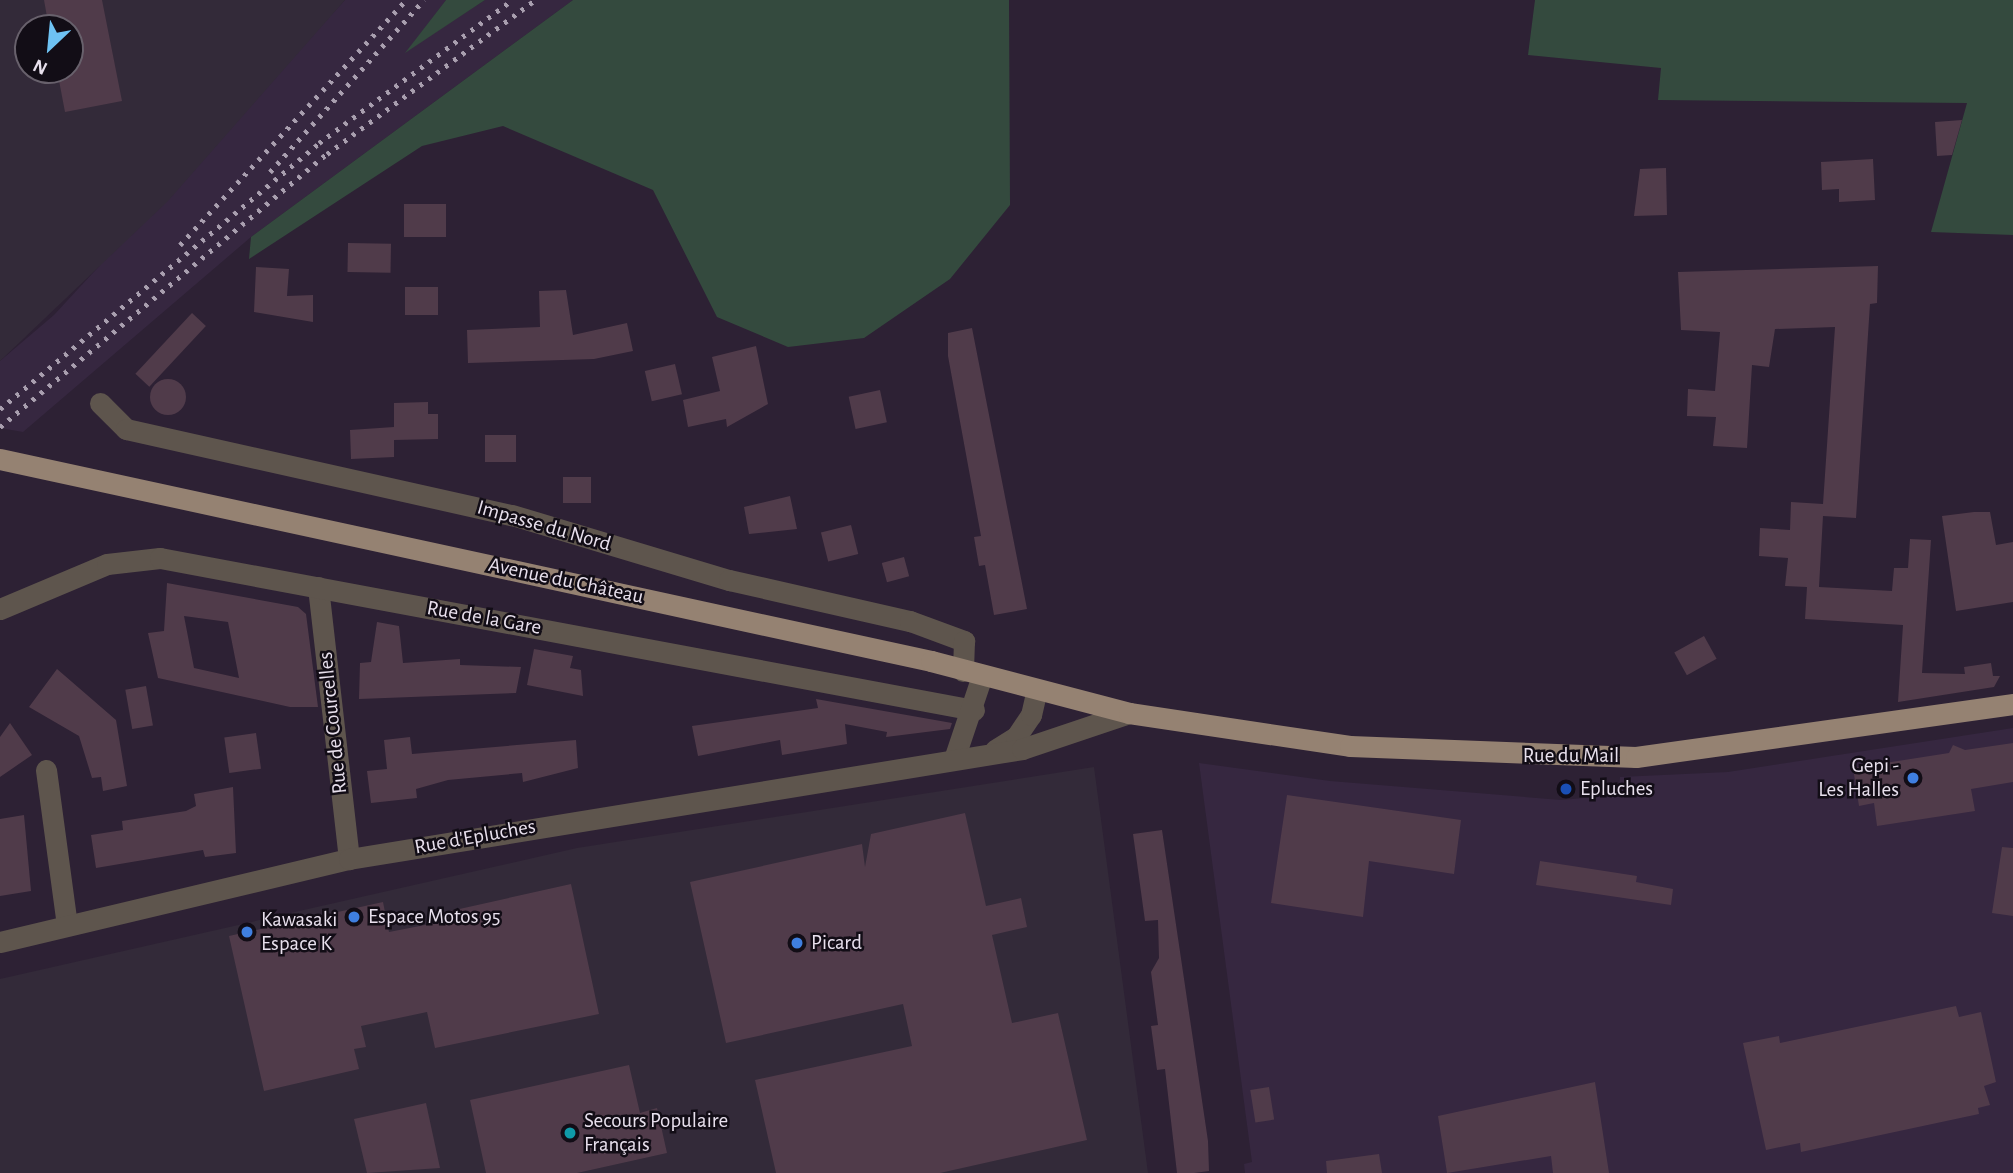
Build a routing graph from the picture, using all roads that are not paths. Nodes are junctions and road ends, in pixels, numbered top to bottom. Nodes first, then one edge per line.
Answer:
1 (100, 403) dead end
2 (0, 459) edge
3 (318, 587) junction
4 (0, 609) edge
5 (973, 674) junction
6 (1037, 690) junction
7 (2013, 704) edge
8 (974, 710) junction
9 (1129, 713) junction
10 (993, 751) junction
11 (955, 756) junction
12 (46, 770) dead end
13 (349, 859) junction
14 (67, 925) junction
15 (0, 942) edge

1 - 5 street, Impasse du Nord
2 - 5 main road, Avenue du Château
3 - 4 street, Rue de la Gare
3 - 8 street, Rue de la Gare
3 - 13 street, Rue de Courcelles
5 - 6 main road, Avenue du Château
5 - 8 street
6 - 9 main road, Avenue du Château
6 - 10 street, Rue d'Epluches
7 - 9 main road, Rue du Mail
8 - 11 street
9 - 10 street, Rue d'Epluches
10 - 11 street, Rue d'Epluches
11 - 13 street, Rue d'Epluches
12 - 14 street
13 - 14 street, Rue d'Epluches
14 - 15 street, Rue d'Epluches

